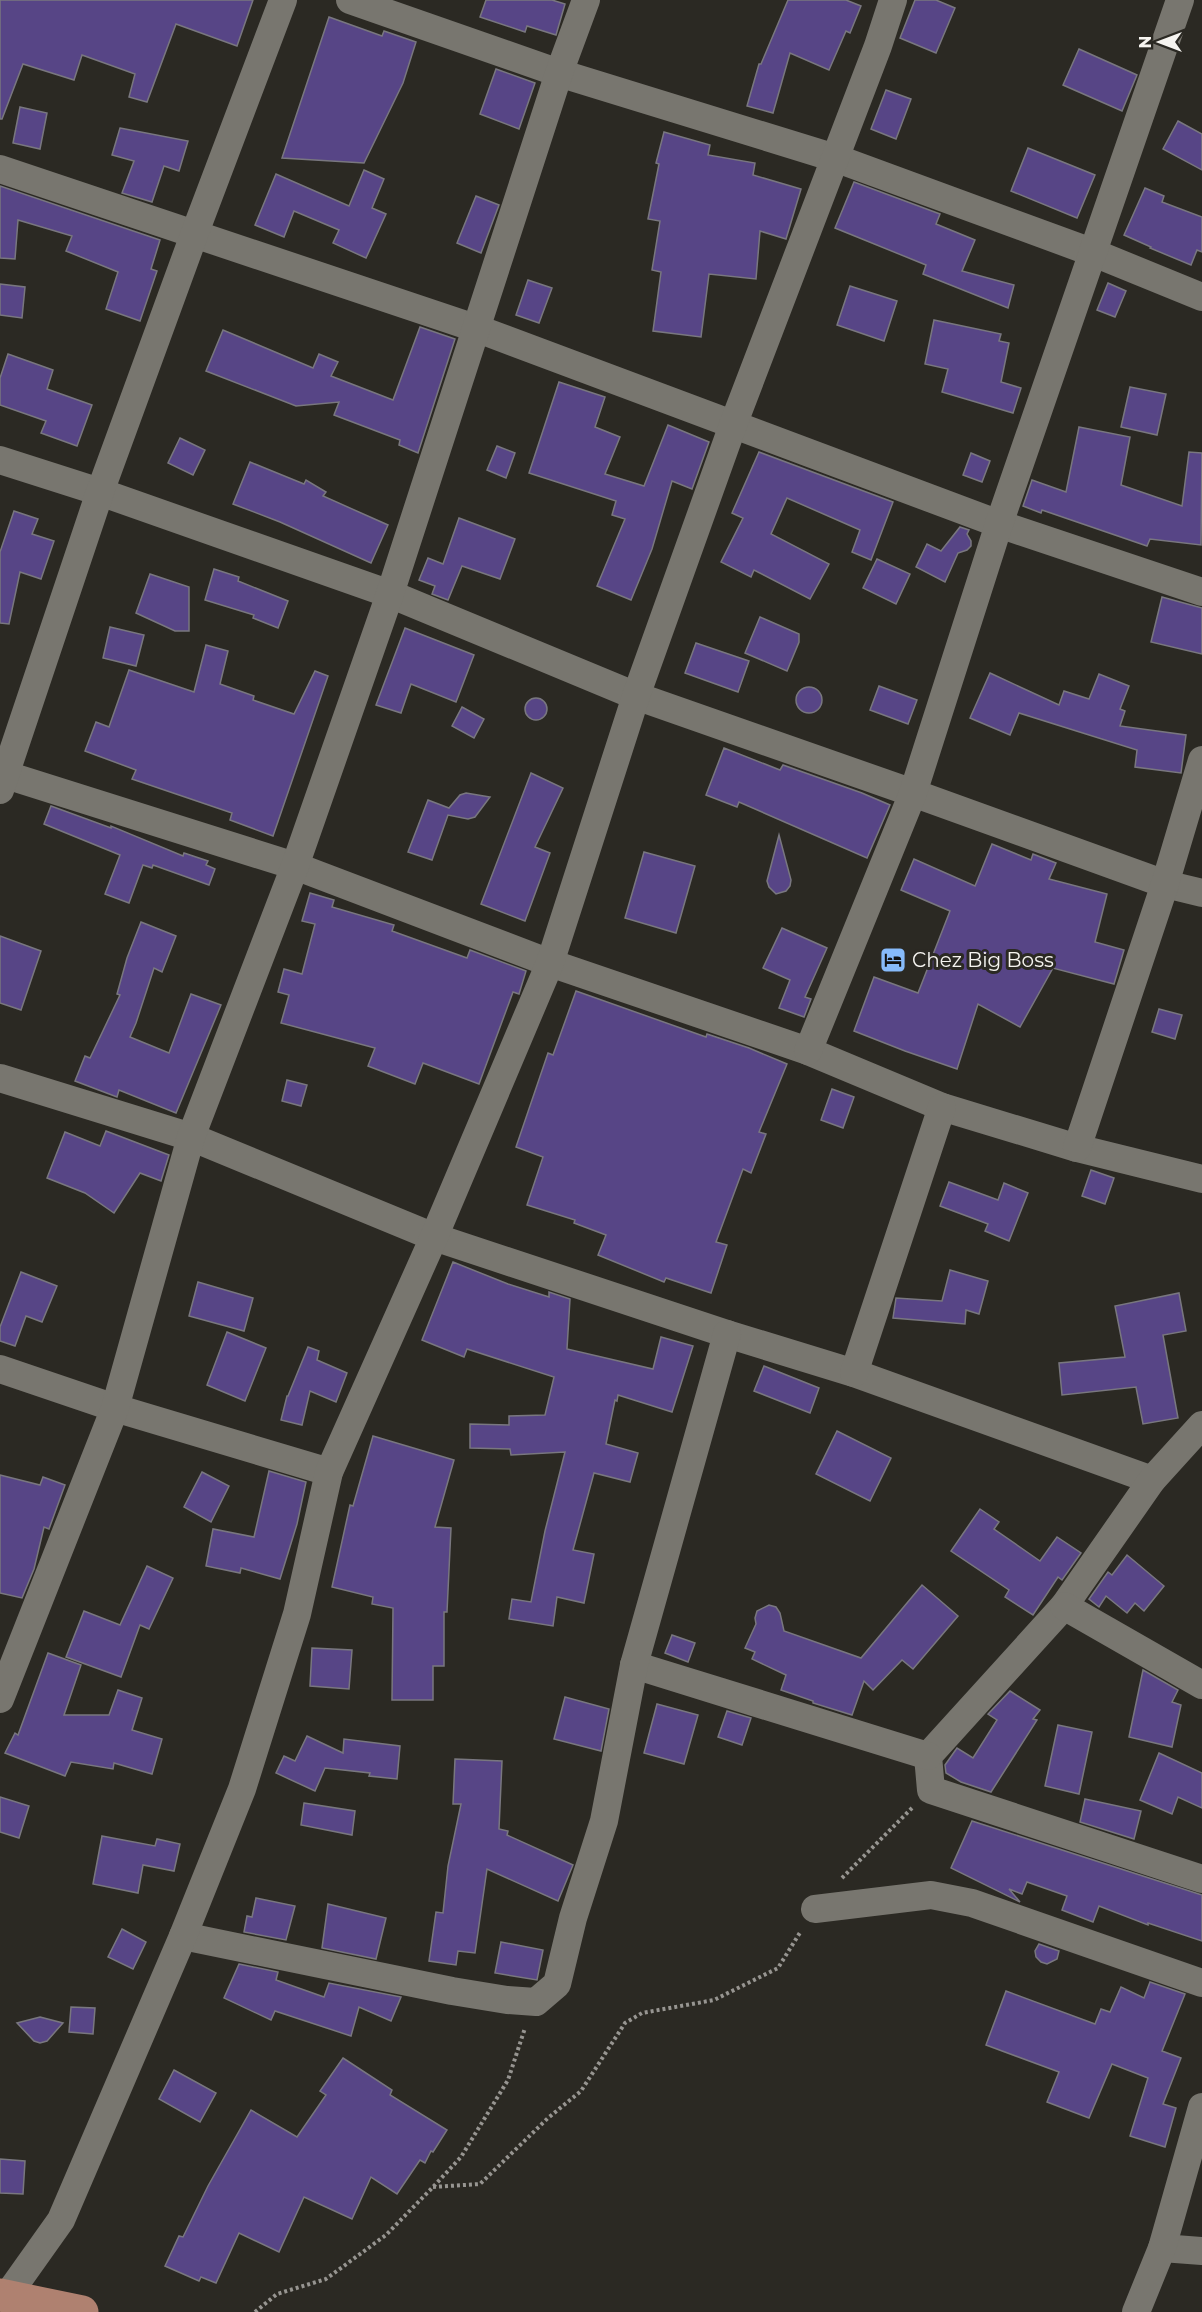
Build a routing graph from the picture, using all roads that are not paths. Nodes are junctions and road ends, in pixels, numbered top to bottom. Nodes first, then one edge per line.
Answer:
1 (283, 0) edge
2 (350, 0) edge
3 (586, 0) edge
4 (893, 0) edge
5 (1180, 0) edge
6 (559, 73) junction
7 (835, 158) junction
8 (0, 169) edge
9 (194, 235) junction
10 (1094, 253) junction
11 (1202, 297) edge
12 (478, 329) junction
13 (733, 425) junction
14 (0, 460) edge
15 (100, 492) junction
16 (999, 524) junction
17 (1202, 592) edge
18 (390, 594) junction
19 (636, 696) junction
20 (1202, 760) edge
21 (2, 779) edge
22 (913, 793) junction
23 (295, 866) junction
24 (1165, 884) junction
25 (1202, 893) edge
26 (550, 963) junction
27 (808, 1051) junction
28 (0, 1078) edge
29 (942, 1107) junction
30 (191, 1137) junction
31 (1077, 1148) junction
32 (1202, 1179) edge
33 (434, 1238) junction
34 (727, 1334) junction
35 (0, 1369) edge
36 (854, 1373) junction
37 (115, 1408) junction
38 (1202, 1425) edge
39 (329, 1472) junction
40 (1152, 1480) junction
41 (1064, 1606) junction
42 (634, 1665) junction
43 (1202, 1685) edge
44 (0, 1699) edge
45 (928, 1756) junction
46 (1202, 1879) edge
47 (815, 1909) road end
48 (183, 1936) junction
49 (1202, 1983) edge
50 (1202, 2107) edge
51 (1162, 2248) junction
52 (1202, 2251) edge
53 (4, 2296) edge
54 (82, 2312) edge
55 (1136, 2312) edge

1 - 9 street
2 - 6 street
3 - 6 street
4 - 7 street
5 - 10 street
6 - 7 street
6 - 12 street
7 - 10 street
7 - 13 street
8 - 9 street
9 - 12 street
9 - 15 street
10 - 11 street
10 - 16 street
12 - 13 street
12 - 18 street
13 - 16 street
13 - 19 street
14 - 15 street
15 - 18 street
15 - 21 street
16 - 17 street
16 - 22 street
18 - 19 street
18 - 23 street
19 - 22 street
19 - 26 street
20 - 24 street
21 - 23 street
22 - 24 street
22 - 27 street
23 - 26 street
23 - 30 street
24 - 25 street
24 - 31 street
26 - 27 street
26 - 33 street
27 - 29 street
28 - 30 street
29 - 31 street
29 - 36 street
30 - 33 street
30 - 37 street
31 - 32 street
33 - 34 street
33 - 39 street
34 - 36 street
34 - 42 street
35 - 37 street
36 - 40 street
37 - 39 street
37 - 44 street
38 - 40 street
39 - 48 street
40 - 41 street
41 - 43 street
41 - 45 street
42 - 45 street
42 - 48 street
45 - 46 street
47 - 49 street
48 - 53 street
50 - 51 street
51 - 52 street
51 - 55 street
53 - 54 main road

